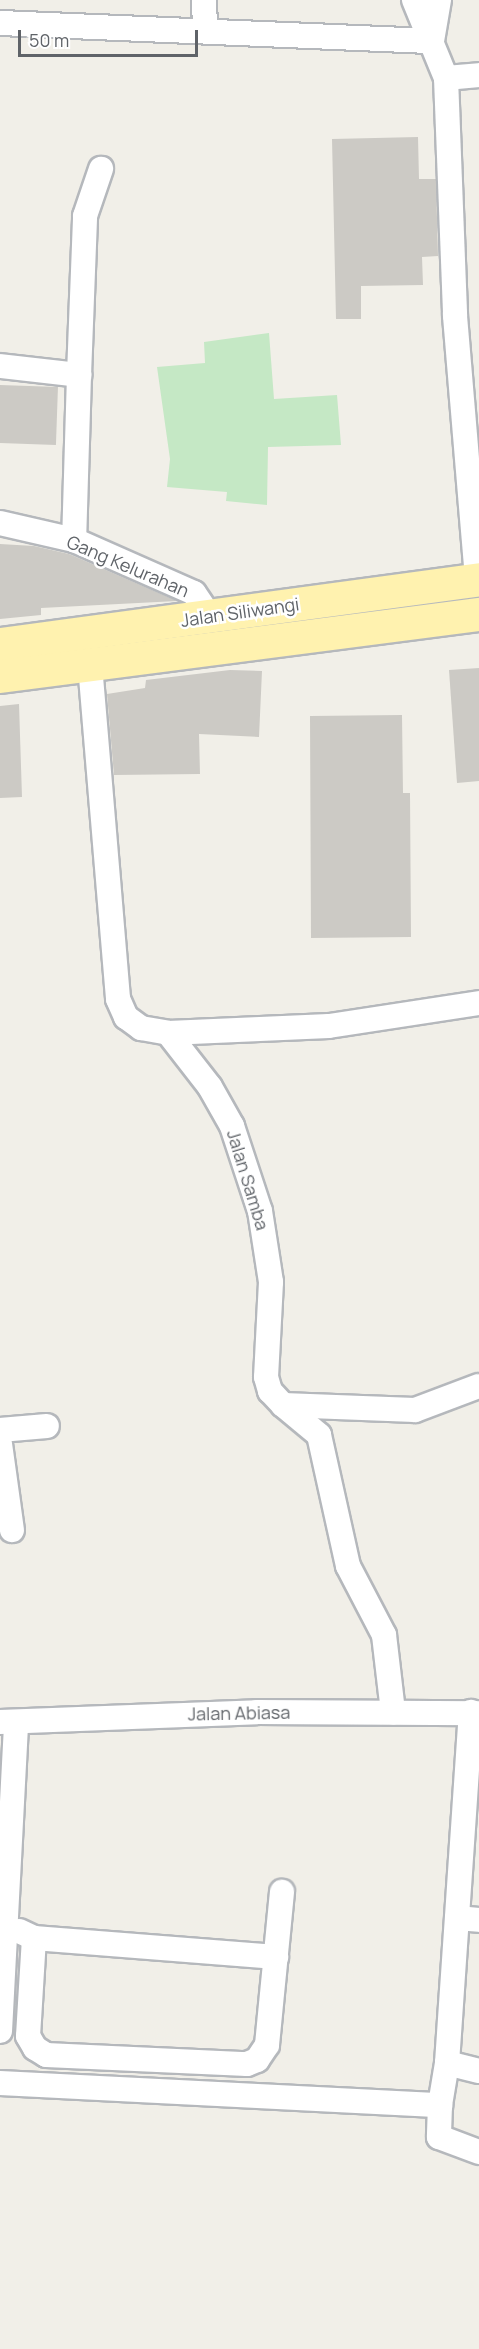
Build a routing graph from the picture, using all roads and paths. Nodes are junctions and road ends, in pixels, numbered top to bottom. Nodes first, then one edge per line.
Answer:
1 (204, 0) edge
2 (414, 0) edge
3 (439, 0) edge
4 (40, 11) edge
5 (0, 23) edge
6 (205, 29) junction
7 (432, 41) junction
8 (479, 75) edge
9 (446, 78) junction
10 (101, 169) dead end
11 (0, 366) edge
12 (79, 375) junction
13 (0, 523) edge
14 (74, 540) junction
15 (478, 579) edge
16 (479, 614) edge
17 (210, 616) junction
18 (0, 644) edge
19 (90, 664) junction
20 (0, 676) edge
21 (479, 1004) edge
22 (168, 1033) junction
23 (479, 1386) edge
24 (283, 1405) junction
25 (47, 1426) dead end
26 (0, 1430) edge
27 (0, 1444) edge
28 (12, 1530) dead end
29 (393, 1712) junction
30 (475, 1712) edge
31 (8, 1722) edge
32 (282, 1892) dead end
33 (7, 1916) junction
34 (469, 1923) edge
35 (34, 1938) junction
36 (276, 1957) junction
37 (0, 2031) edge
38 (462, 2066) edge
39 (0, 2083) edge
40 (440, 2105) junction
41 (479, 2152) edge

1 - 6 street
2 - 7 street
3 - 7 street
4 - 5 street
4 - 6 street
6 - 7 street
7 - 9 street
8 - 9 street
9 - 15 street
10 - 12 street
11 - 12 street
12 - 14 street
13 - 14 street, Gang Kelurahan
14 - 17 street, Gang Kelurahan
15 - 17 main road, Jalan Siliwangi
16 - 19 main road, Jalan Siliwangi
17 - 18 main road, Jalan Siliwangi
19 - 20 main road, Jalan Siliwangi
19 - 22 street
21 - 22 street
22 - 24 street, Jalan Samba
23 - 24 street
24 - 29 street, Jalan Samba
25 - 26 street
27 - 28 street
29 - 30 street, Jalan Abiasa
29 - 31 street, Jalan Abiasa
30 - 34 street
31 - 33 street
32 - 36 street
33 - 35 street
33 - 37 street
34 - 38 street
35 - 36 street
35 - 36 street
38 - 40 street
39 - 40 street
40 - 41 street

